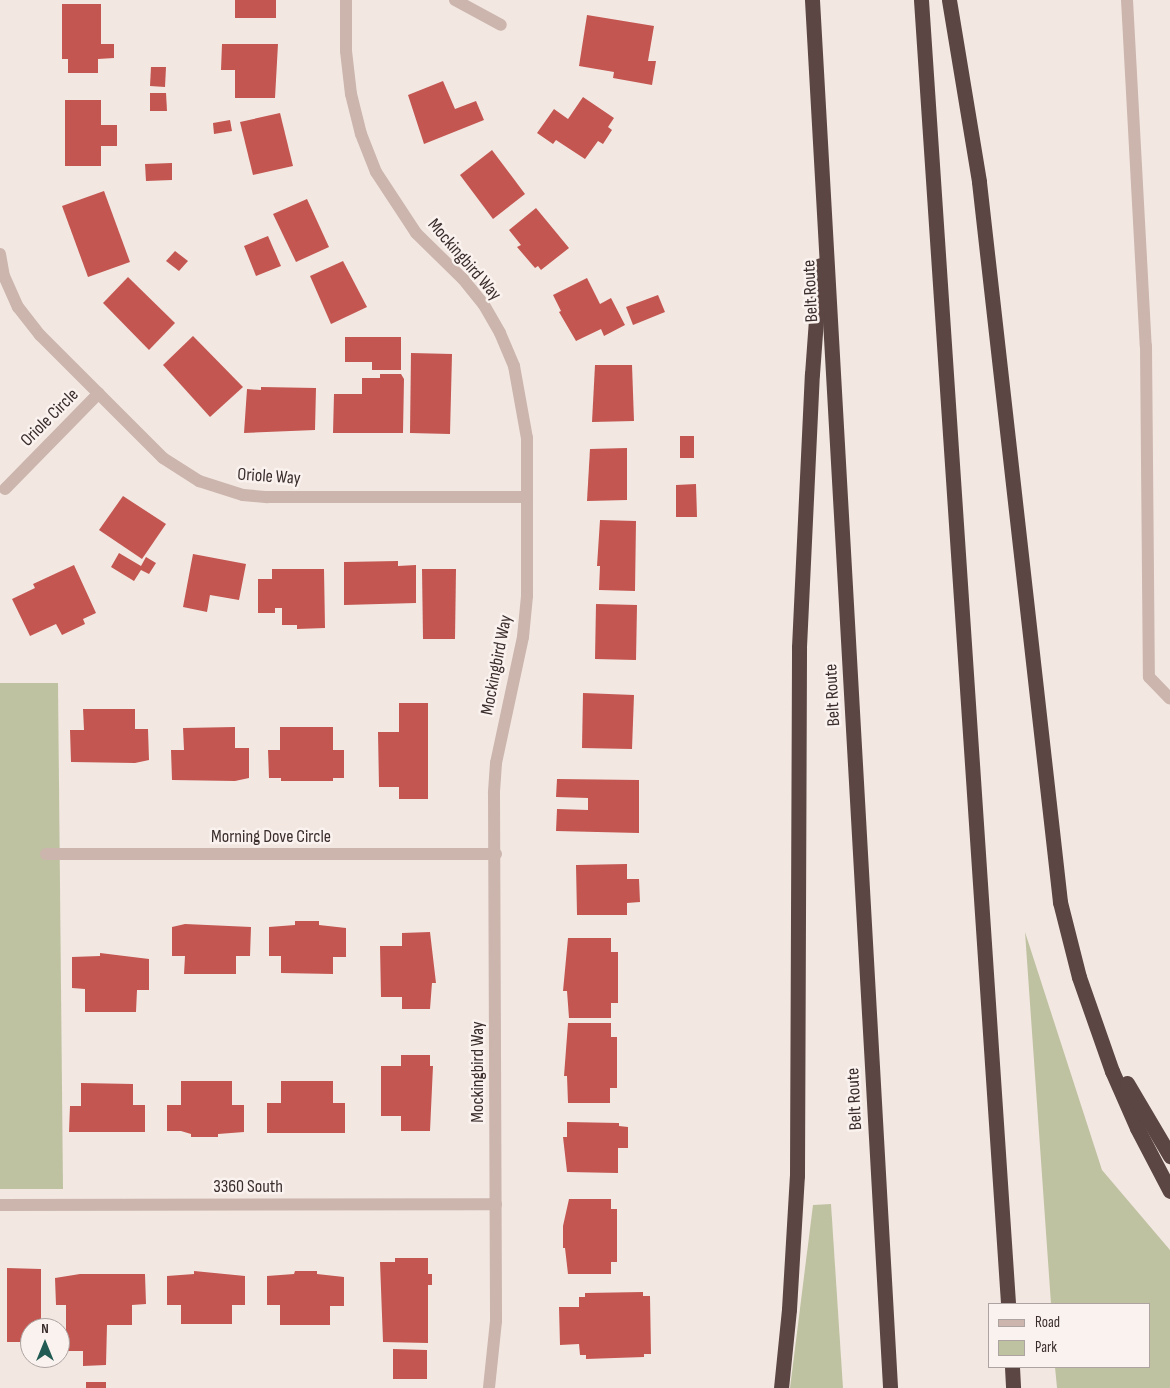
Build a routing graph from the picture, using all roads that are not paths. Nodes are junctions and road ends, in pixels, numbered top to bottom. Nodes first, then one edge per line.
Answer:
1 (346, 0) edge
2 (455, 0) edge
3 (812, 0) edge
4 (921, 0) edge
5 (949, 0) edge
6 (1128, 0) edge
7 (501, 25) dead end
8 (825, 206) junction
9 (0, 254) edge
10 (99, 394) junction
11 (5, 488) dead end
12 (527, 497) junction
13 (1170, 699) edge
14 (46, 854) dead end
15 (496, 854) junction
16 (1092, 1012) junction
17 (1170, 1156) edge
18 (1170, 1191) edge
19 (496, 1204) junction
20 (0, 1205) edge
21 (1008, 1303) edge
22 (1012, 1368) edge
23 (489, 1388) edge
24 (781, 1388) edge
25 (890, 1388) edge
26 (1013, 1388) edge

1 - 12 street, Mockingbird Way
2 - 7 street
3 - 8 highway, Belt Route
4 - 21 highway
5 - 16 highway
6 - 13 street
8 - 24 highway
8 - 25 highway, Belt Route
9 - 10 street, Oriole Way
10 - 11 street, Oriole Circle
10 - 12 street, Oriole Way
12 - 15 street, Mockingbird Way
14 - 15 street, Morning Dove Circle
15 - 19 street, Mockingbird Way
16 - 17 highway
16 - 18 highway
19 - 20 street, 3360 South
19 - 23 street, Mockingbird Way
22 - 26 highway

